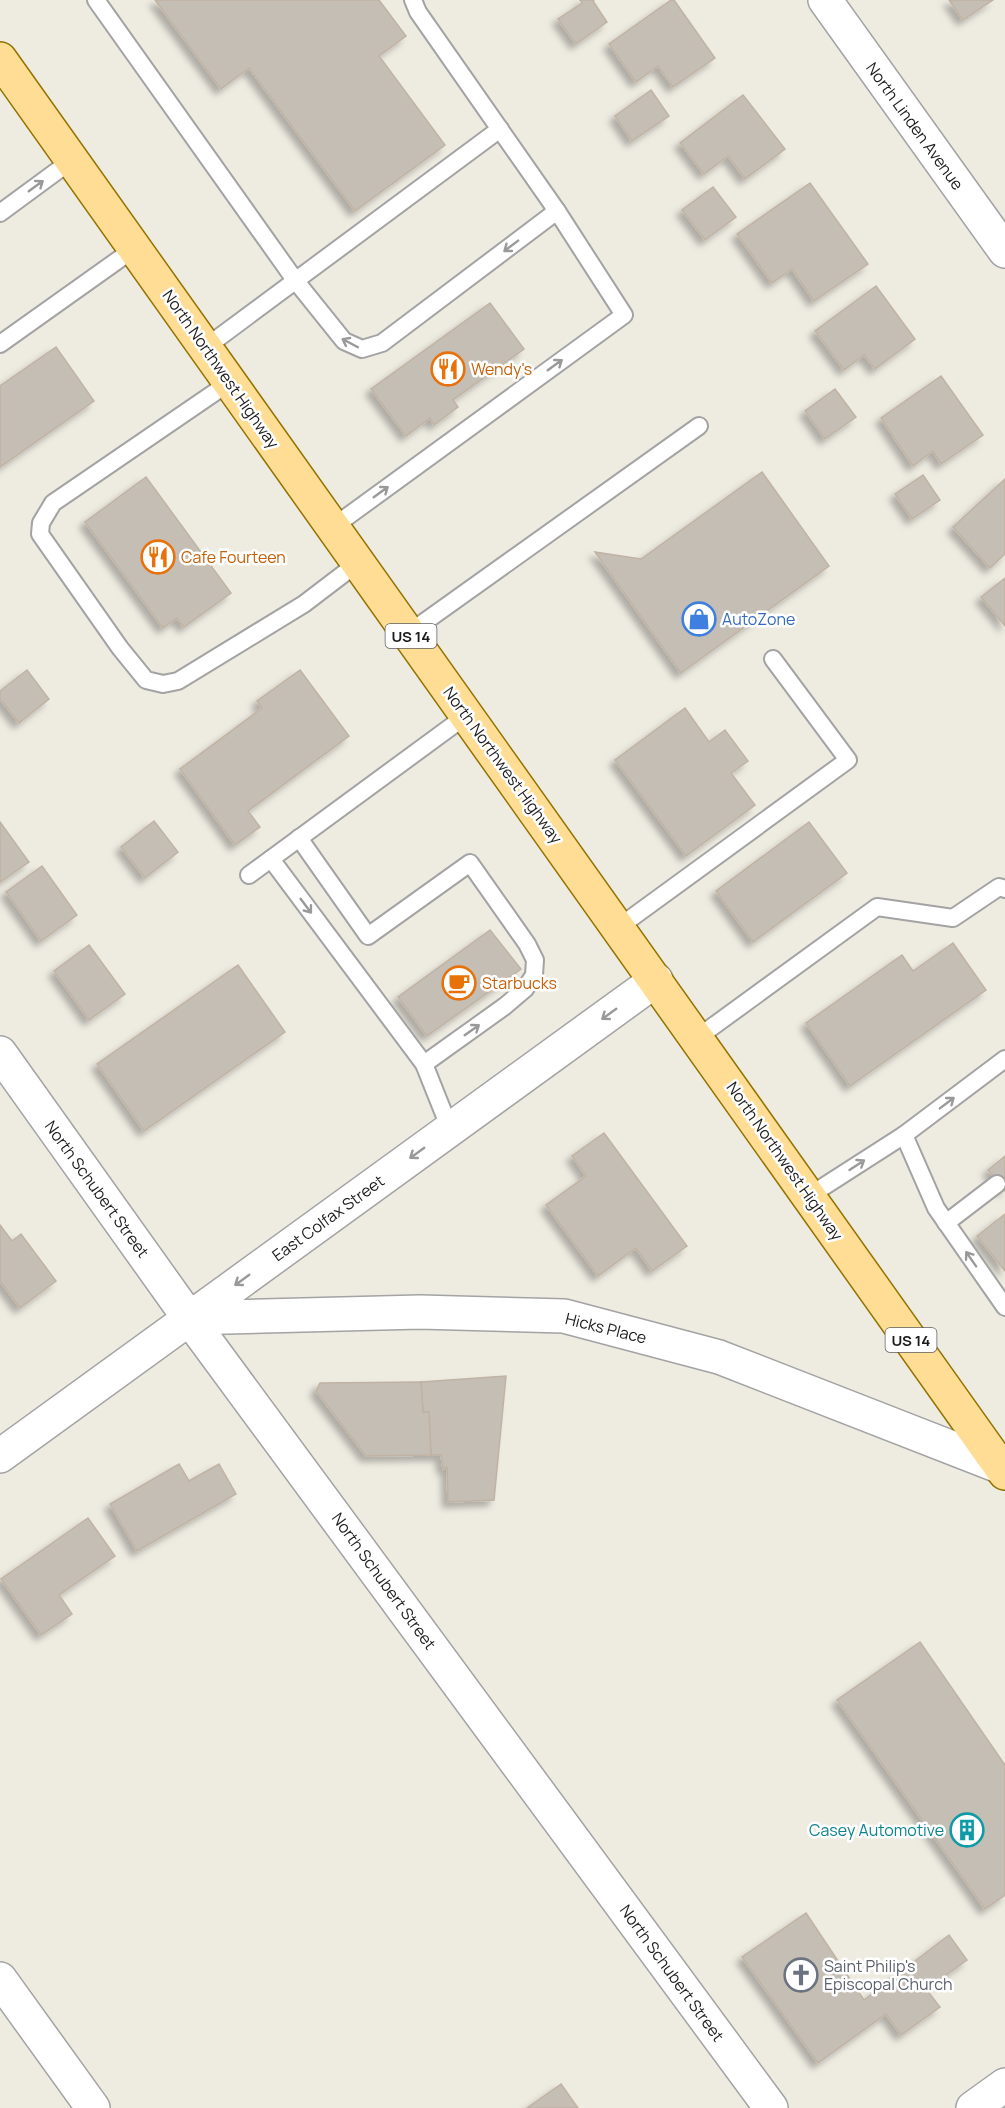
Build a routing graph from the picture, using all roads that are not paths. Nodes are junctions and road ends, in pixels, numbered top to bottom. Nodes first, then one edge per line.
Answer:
1 (96, 0) edge
2 (413, 0) edge
3 (825, 0) edge
4 (0, 59) edge
5 (500, 129) junction
6 (72, 160) junction
7 (557, 211) junction
8 (0, 213) edge
9 (135, 248) junction
10 (1005, 251) edge
11 (295, 280) junction
12 (0, 344) edge
13 (206, 347) junction
14 (230, 382) junction
15 (699, 426) dead end
16 (333, 526) junction
17 (359, 562) junction
18 (409, 633) junction
19 (773, 658) dead end
20 (467, 715) junction
21 (299, 838) junction
22 (271, 859) junction
23 (249, 875) dead end
24 (1005, 889) edge
25 (619, 927) junction
26 (656, 980) junction
27 (697, 1038) junction
28 (0, 1053) edge
29 (1005, 1059) edge
30 (424, 1064) junction
31 (450, 1129) junction
32 (904, 1135) junction
33 (997, 1184) dead end
34 (809, 1196) junction
35 (946, 1223) junction
36 (1005, 1306) edge
37 (189, 1318) junction
38 (0, 1456) edge
39 (1004, 1468) edge
40 (0, 1979) edge
41 (1005, 2085) edge
42 (93, 2108) edge
43 (771, 2108) edge
44 (974, 2108) edge

1 - 11 lane
2 - 5 lane
3 - 10 street, North Linden Avenue
4 - 6 main road, North Northwest Highway / US 14
5 - 7 lane
5 - 11 lane
8 -> 6 lane
6 - 9 main road, North Northwest Highway / US 14
7 -> 11 lane
16 -> 7 lane
9 - 12 lane
9 - 13 main road, North Northwest Highway / US 14
11 - 13 lane
13 - 14 main road, North Northwest Highway / US 14
14 - 16 main road, North Northwest Highway / US 14
14 - 17 lane
15 - 18 lane
16 - 17 main road, North Northwest Highway / US 14
17 - 18 main road, North Northwest Highway / US 14
18 - 20 main road, North Northwest Highway / US 14
19 - 25 lane
20 - 21 lane
20 - 25 main road, North Northwest Highway / US 14
21 - 22 lane
30 -> 21 lane
22 - 23 lane
22 -> 30 lane
24 - 27 lane
25 - 26 main road, North Northwest Highway / US 14
26 - 27 main road, North Northwest Highway / US 14
26 -> 31 street, East Colfax Street
27 - 34 main road, North Northwest Highway / US 14
28 - 37 street, North Schubert Street
32 -> 29 lane
30 - 31 lane
31 -> 37 street, East Colfax Street
34 -> 32 lane
32 - 35 lane
33 - 35 lane
34 - 39 main road, North Northwest Highway / US 14
36 -> 35 lane
37 - 38 street, East Colfax Street
37 - 39 street, Hicks Place
37 - 43 street, North Schubert Street
40 - 42 street
41 - 44 street

